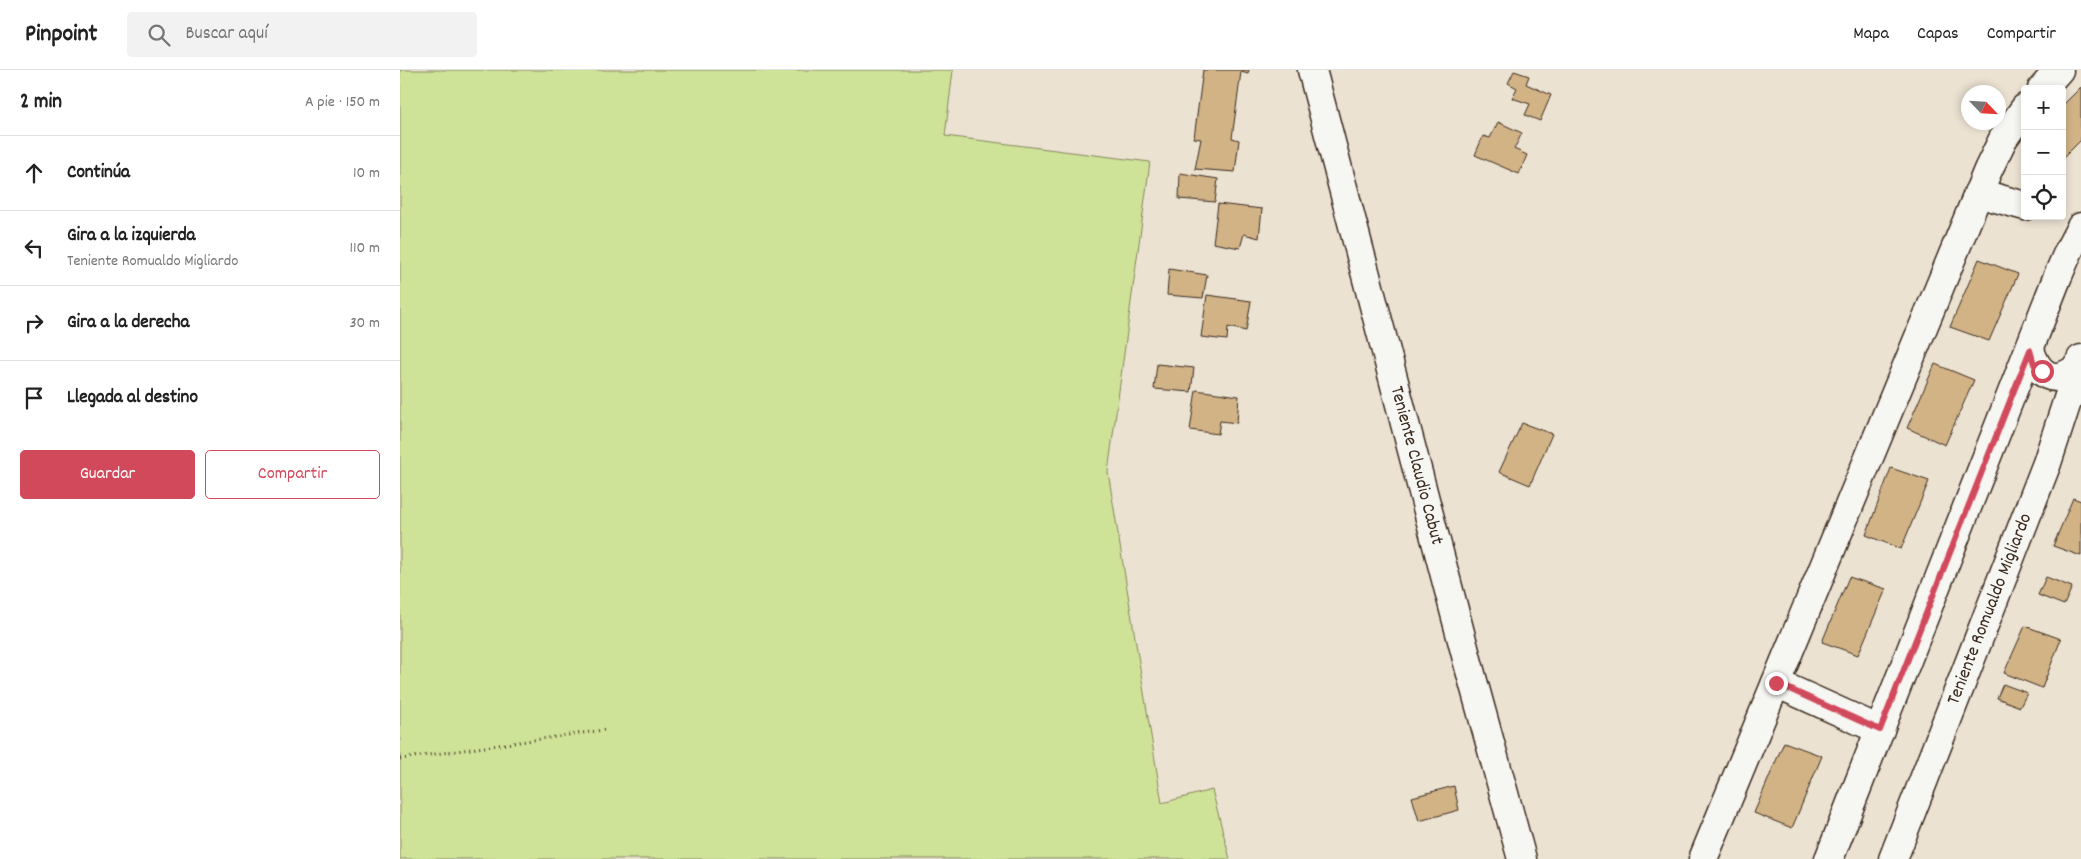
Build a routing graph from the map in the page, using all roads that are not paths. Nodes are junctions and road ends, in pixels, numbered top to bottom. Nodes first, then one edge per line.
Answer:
1 (1312, 70) edge
2 (2058, 70) edge
3 (2045, 85) edge
4 (2021, 114) edge
5 (1978, 193) junction
6 (2021, 205) edge
7 (2066, 217) edge
8 (2081, 221) edge
9 (2081, 227) edge
10 (2030, 350) junction
11 (2079, 364) edge
12 (1776, 683) junction
13 (1880, 730) junction
14 (1522, 859) edge
15 (1703, 859) edge
16 (1829, 859) edge
17 (1892, 859) edge

1 - 14 street, Teniente Claudio Cabut
2 - 3 street
4 - 5 street
5 - 6 street
5 - 12 street
7 - 8 street
9 - 10 street
10 - 11 street
10 - 13 street
11 - 17 street, Teniente Romualdo Migliardo
12 - 13 street
12 - 15 street
13 - 16 street

